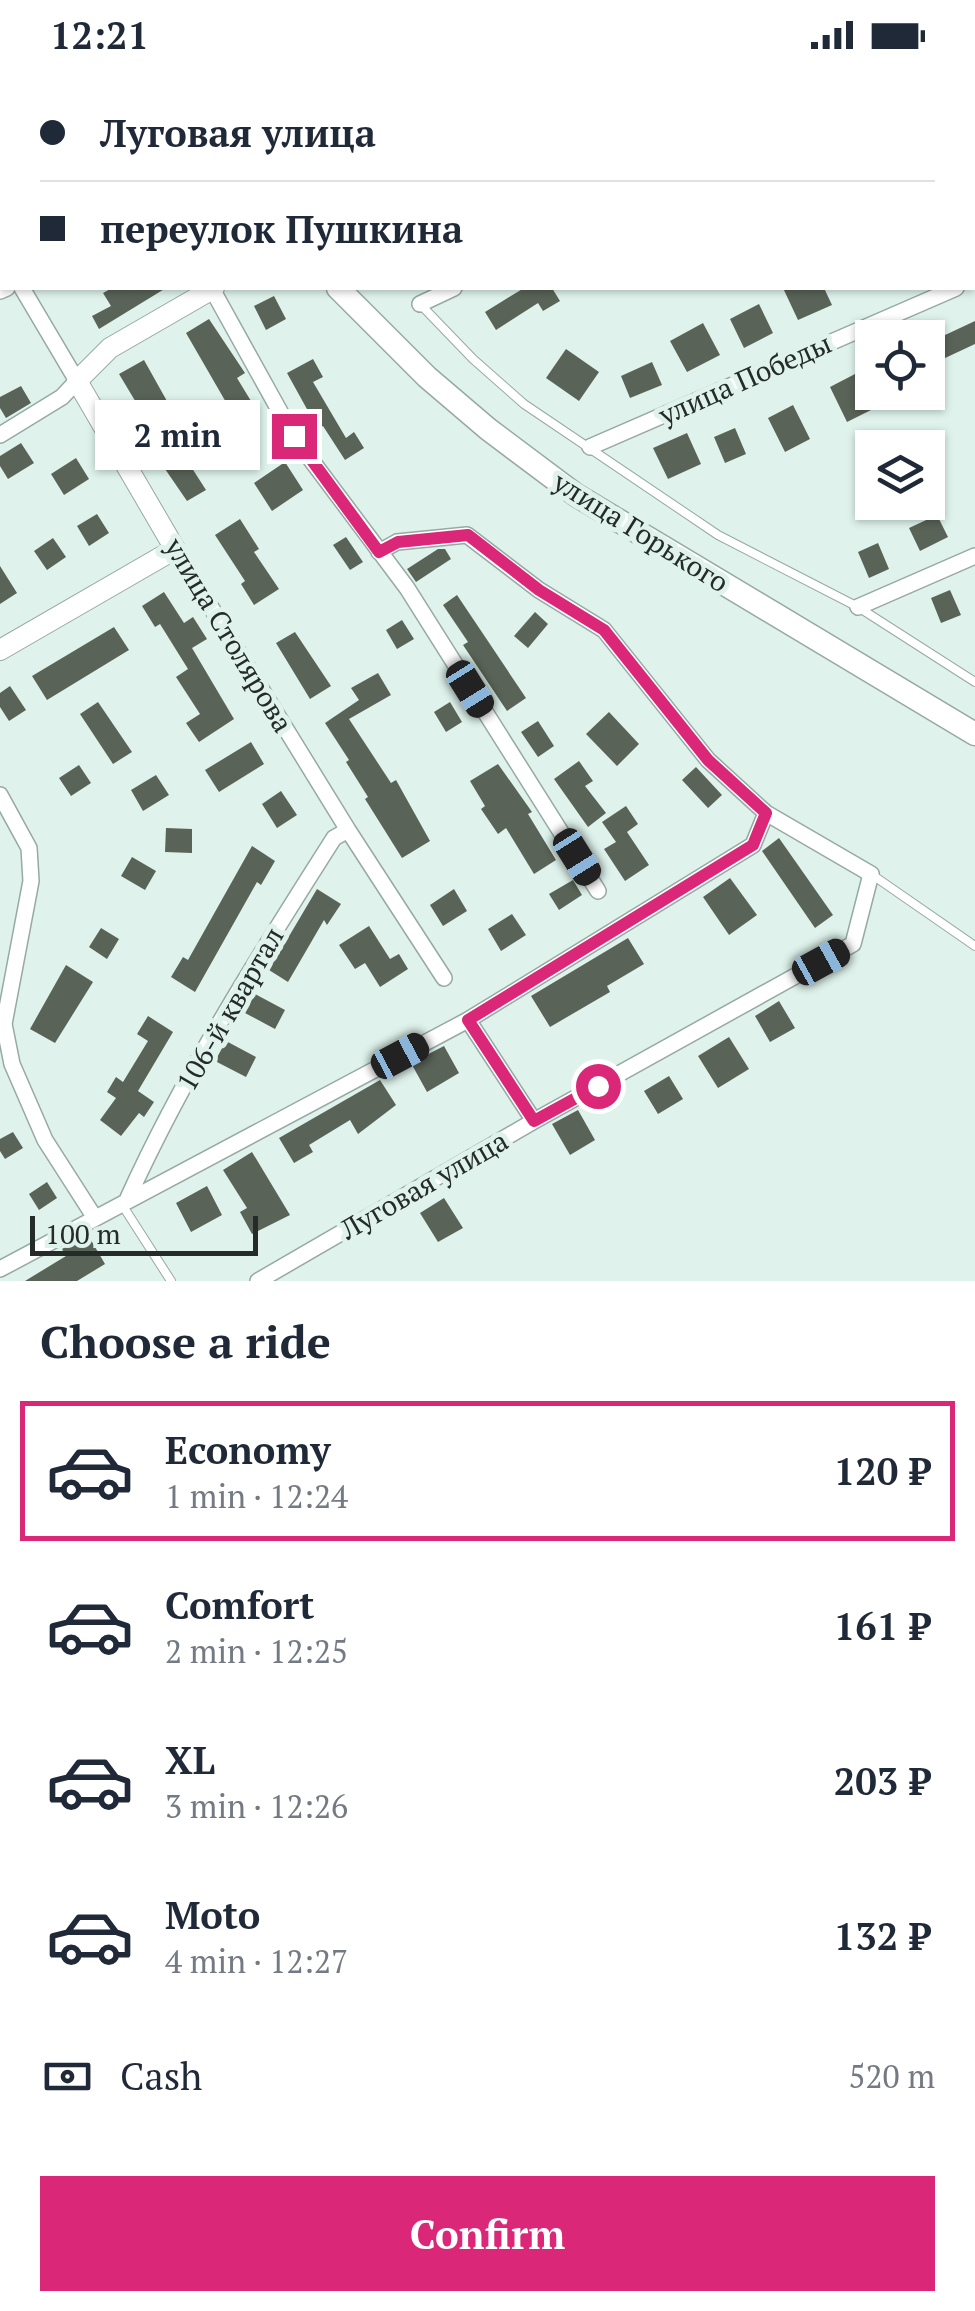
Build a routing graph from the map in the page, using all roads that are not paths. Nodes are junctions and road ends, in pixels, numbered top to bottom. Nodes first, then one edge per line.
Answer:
1 (23, 290) edge
2 (210, 290) edge
3 (214, 290) edge
4 (340, 290) edge
5 (450, 290) edge
6 (951, 290) edge
7 (420, 304) joint
8 (77, 381) junction
9 (0, 435) edge
10 (590, 447) junction
11 (175, 548) junction
12 (379, 552) junction
13 (975, 556) edge
14 (858, 607) junction
15 (0, 650) edge
16 (975, 682) edge
17 (975, 734) edge
18 (0, 796) edge
19 (766, 813) junction
20 (348, 830) junction
21 (871, 874) junction
22 (598, 891) dead end
23 (975, 946) edge
24 (444, 978) dead end
25 (468, 1020) junction
26 (534, 1121) junction
27 (125, 1200) junction
28 (95, 1218) junction
29 (0, 1270) edge
30 (171, 1281) edge
31 (258, 1281) edge

1 - 8 street, улица Столярова
2 - 8 street
3 - 12 street
4 - 17 main road, улица Горького
5 - 7 street
6 - 10 street, улица Победы
7 - 10 lane
8 - 9 street
8 - 11 street, улица Столярова
10 - 14 lane
11 - 15 street
11 - 20 street, улица Столярова
12 - 19 street
12 - 22 street
13 - 14 street
14 - 16 lane
18 - 28 street
19 - 21 street
19 - 25 street
20 - 24 street, улица Столярова
20 - 27 street, 106-й квартал
21 - 23 lane
21 - 26 street, Луговая улица
25 - 26 street
25 - 27 street
26 - 31 street, Луговая улица
27 - 28 street
27 - 30 lane
28 - 29 street

